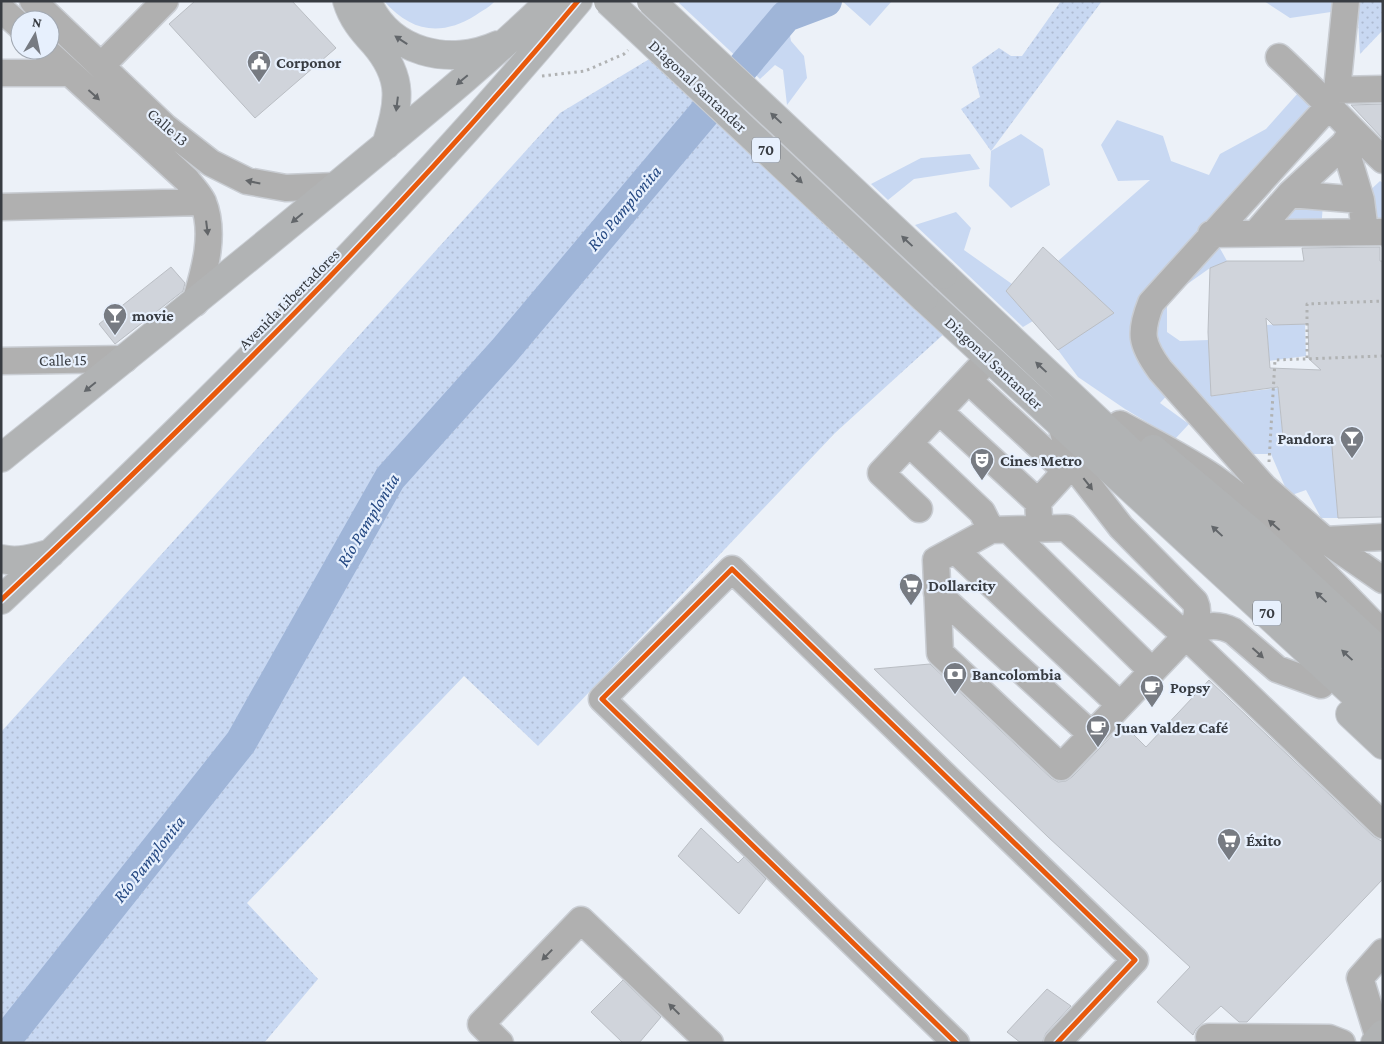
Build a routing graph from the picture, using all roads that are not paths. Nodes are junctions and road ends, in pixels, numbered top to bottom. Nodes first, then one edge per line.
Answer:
1 (33, 1) edge
2 (165, 1) edge
3 (347, 1) edge
4 (367, 1) edge
5 (550, 1) edge
6 (578, 1) edge
7 (608, 1) edge
8 (651, 1) edge
9 (1346, 1) edge
10 (513, 37) junction
11 (1279, 57) dead end
12 (56, 60) edge
13 (102, 65) junction
14 (1, 73) edge
15 (70, 73) junction
16 (1383, 89) edge
17 (1332, 99) junction
18 (1348, 137) junction
19 (386, 145) junction
20 (1383, 160) edge
21 (336, 186) junction
22 (1290, 194) junction
23 (1361, 200) junction
24 (203, 202) junction
25 (1, 207) edge
26 (1374, 232) edge
27 (1211, 234) junction
28 (1256, 234) junction
29 (195, 303) junction
30 (988, 358) junction
31 (125, 359) junction
32 (1, 361) edge
33 (969, 381) junction
34 (1076, 400) junction
35 (940, 412) junction
36 (1120, 424) junction
37 (1061, 425) junction
38 (910, 443) junction
39 (1, 458) edge
40 (1038, 502) junction
41 (919, 509) dead end
42 (1040, 528) junction
43 (1000, 530) junction
44 (1383, 537) edge
45 (1315, 547) junction
46 (955, 550) junction
47 (51, 553) junction
48 (1, 559) edge
49 (1383, 580) edge
50 (938, 593) junction
51 (1, 600) edge
52 (1383, 634) edge
53 (1186, 636) junction
54 (1383, 654) edge
55 (1152, 671) junction
56 (1321, 685) junction
57 (1383, 689) edge
58 (1120, 705) junction
59 (1383, 721) edge
60 (1092, 735) junction
61 (1383, 745) edge
62 (1383, 825) edge
63 (1383, 952) edge
64 (1209, 1037) dead end
65 (1379, 1038) edge
66 (500, 1043) edge
67 (710, 1043) edge
68 (956, 1043) edge
69 (1057, 1043) edge
70 (1342, 1043) edge

1 - 13 street, Calle 13
2 - 13 street
3 -> 19 main road
10 -> 4 main road
5 - 10 main road
6 - 47 main road, Avenida Libertadores
7 -> 30 main road, Diagonal Santander / 70, bridge
34 -> 8 main road, Diagonal Santander / 70, bridge
9 - 17 street
10 -> 19 main road
11 - 17 street
12 - 15 street, Calle 13
21 -> 13 street, Calle 13
14 - 15 street
15 -> 24 street, Calle 13
16 - 17 street
17 - 18 street
17 - 27 street
18 - 20 street
18 - 22 street
18 - 23 street
19 - 21 main road
21 -> 29 main road
22 - 23 street
22 - 28 street
23 - 26 street
24 - 25 street
24 -> 29 street, Calle 13
26 - 28 street
27 - 28 street
27 - 45 street
29 - 31 main road
30 - 33 street
30 - 37 main road, Diagonal Santander / 70
31 - 32 street, Calle 15
31 -> 39 main road
33 - 35 street
33 - 40 street
34 - 36 main road
57 -> 34 main road, Diagonal Santander / 70
35 - 38 street
35 - 40 street
45 -> 36 street
54 -> 36 main road
37 -> 53 street
37 - 56 main road
37 - 59 main road, Diagonal Santander / 70
38 - 41 street
38 - 43 street
40 - 42 street
42 - 43 street
42 - 53 street
43 - 46 street
43 - 55 street
44 - 45 street
45 - 49 street
45 - 52 street
46 - 50 street
46 - 58 street
47 - 48 main road
47 - 51 main road, Avenida Libertadores
50 - 60 street
50 - 60 street
53 - 55 street
53 -> 56 street
53 - 62 street
55 - 58 street
56 - 61 main road
58 - 60 street
63 - 65 street
64 - 70 street
67 -> 66 street
68 - 69 street

